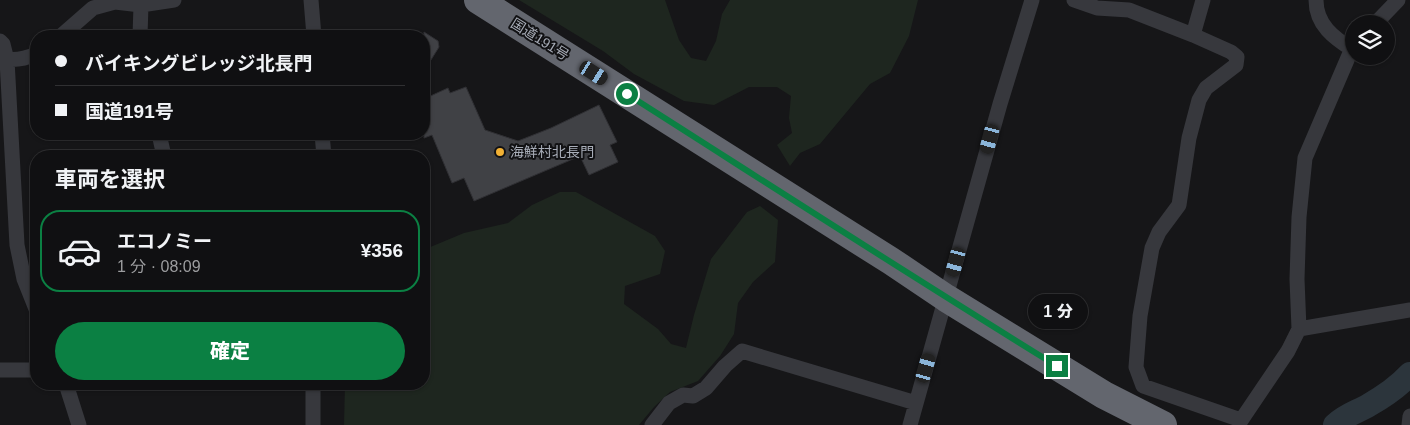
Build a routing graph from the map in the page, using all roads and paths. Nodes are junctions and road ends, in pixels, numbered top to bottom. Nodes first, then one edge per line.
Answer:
1 (174, 0) edge
2 (311, 0) edge
3 (478, 0) edge
4 (1032, 0) edge
5 (1074, 0) edge
6 (1203, 0) edge
7 (1316, 0) edge
8 (1398, 0) edge
9 (141, 6) junction
10 (1384, 15) edge
11 (69, 30) edge
12 (140, 30) edge
13 (314, 30) edge
14 (1193, 35) junction
15 (0, 40) edge
16 (1345, 44) edge
17 (30, 57) edge
18 (4, 59) edge
19 (1345, 65) edge
20 (30, 279) edge
21 (946, 298) junction
22 (1410, 310) edge
23 (1299, 329) junction
24 (0, 370) edge
25 (30, 370) edge
26 (68, 390) edge
27 (313, 390) edge
28 (916, 402) junction
29 (1410, 416) edge
30 (1240, 422) edge
31 (78, 425) edge
32 (314, 425) edge
33 (652, 425) edge
34 (910, 425) edge
35 (1163, 425) edge
36 (1409, 425) edge

1 - 9 street
2 - 13 street
3 - 21 highway, 国道191号
4 - 21 street
5 - 14 street
6 - 14 street
7 - 16 street
8 - 10 street
9 - 11 street
9 - 12 street
14 - 30 street
15 - 18 street
17 - 18 street
18 - 20 street
19 - 23 street
21 - 28 street
21 - 35 highway, 国道191号
22 - 23 street
23 - 30 street
24 - 25 street
26 - 31 street
27 - 32 street
28 - 33 street
28 - 34 street
29 - 36 street

